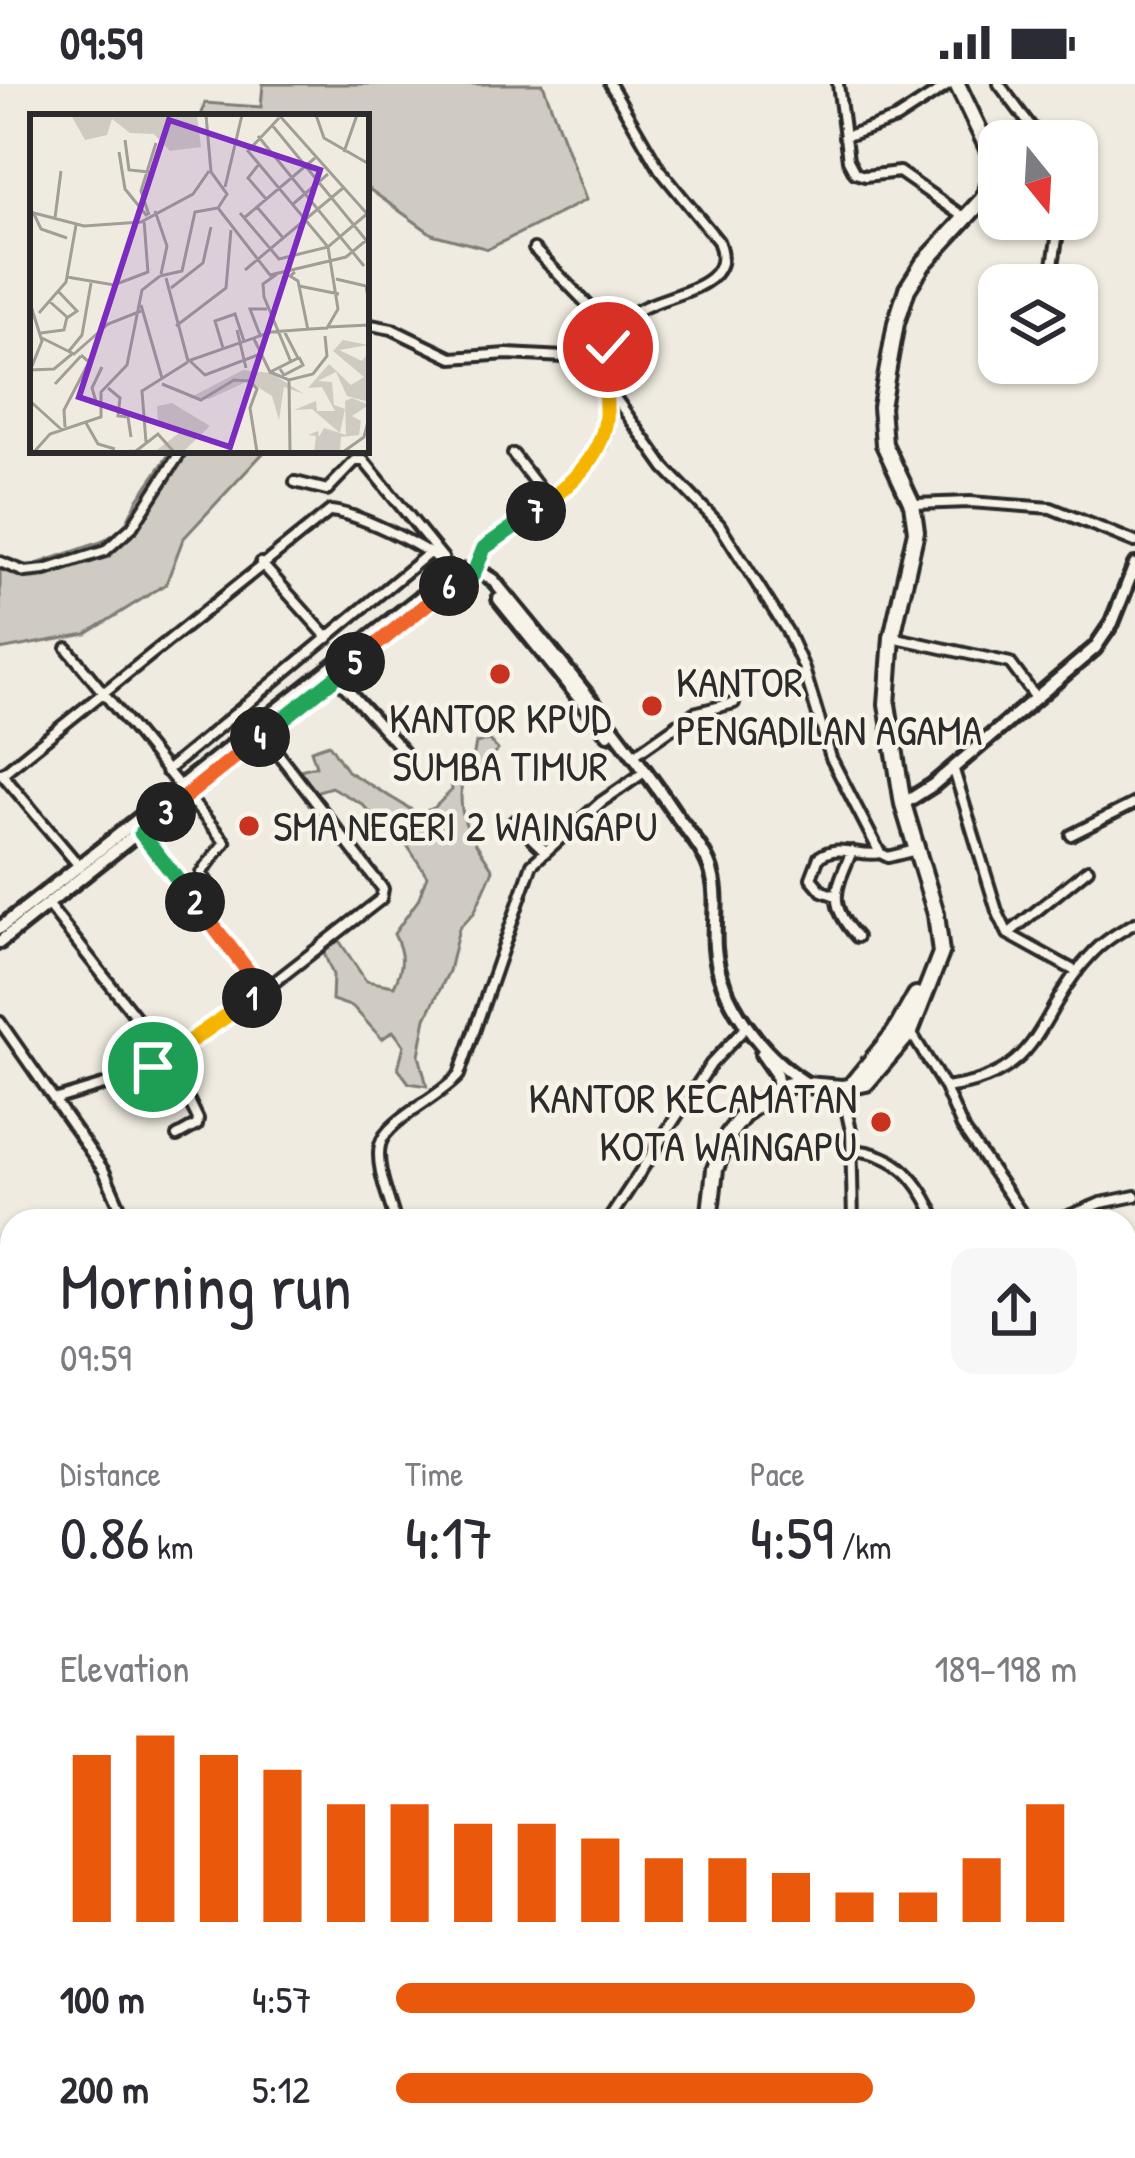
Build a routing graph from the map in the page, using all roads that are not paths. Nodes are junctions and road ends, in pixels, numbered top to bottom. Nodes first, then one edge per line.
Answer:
1 (610, 84) edge
2 (838, 84) edge
3 (954, 84) edge
4 (999, 84) edge
5 (1026, 120) edge
6 (844, 137) junction
7 (966, 219) junction
8 (534, 249) dead end
9 (369, 325) edge
10 (608, 347) junction
11 (603, 359) junction
12 (608, 388) junction
13 (180, 453) edge
14 (513, 454) dead end
15 (295, 482) dead end
16 (549, 501) junction
17 (912, 504) junction
18 (1135, 542) edge
19 (428, 554) junction
20 (444, 559) junction
21 (0, 562) edge
22 (261, 563) junction
23 (1135, 565) edge
24 (466, 574) junction
25 (892, 637) junction
26 (328, 638) junction
27 (67, 648) dead end
28 (333, 674) junction
29 (566, 676) junction
30 (104, 694) junction
31 (1036, 698) junction
32 (734, 704) dead end
33 (263, 734) junction
34 (404, 752) dead end
35 (634, 755) junction
36 (953, 767) junction
37 (166, 772) junction
38 (643, 772) junction
39 (1, 773) edge
40 (9, 783) junction
41 (0, 792) edge
42 (183, 792) junction
43 (1135, 803) edge
44 (903, 804) junction
45 (514, 821) dead end
46 (141, 833) junction
47 (1071, 835) dead end
48 (544, 850) junction
49 (852, 851) junction
50 (880, 853) junction
51 (918, 855) junction
52 (1088, 869) dead end
53 (84, 871) junction
54 (216, 895) dead end
55 (836, 896) junction
56 (48, 905) junction
57 (1135, 923) edge
58 (0, 928) edge
59 (1008, 934) junction
60 (857, 937) dead end
61 (0, 942) edge
62 (1077, 972) junction
63 (260, 987) junction
64 (0, 1022) edge
65 (745, 1028) junction
66 (910, 1031) junction
67 (168, 1058) junction
68 (807, 1084) junction
69 (778, 1088) junction
70 (846, 1088) junction
71 (945, 1088) junction
72 (56, 1099) junction
73 (177, 1136) dead end
74 (852, 1150) junction
75 (1135, 1196) edge
76 (121, 1209) edge
77 (393, 1209) edge
78 (616, 1209) edge
79 (711, 1209) edge
80 (854, 1209) edge
81 (933, 1209) edge
82 (1019, 1209) edge
83 (1086, 1209) edge

1 - 10 street
2 - 6 street
3 - 6 street
3 - 7 highway
4 - 5 street
6 - 7 street
7 - 17 highway
8 - 10 street
9 - 11 street
10 - 11 street
11 - 12 street
12 - 16 street
12 - 50 street
13 - 21 street
14 - 16 street
15 - 20 street
16 - 24 street
17 - 18 street
17 - 25 highway
19 - 20 street
19 - 22 street
19 - 26 street
20 - 24 street
22 - 26 street
22 - 30 street
23 - 31 main road
24 - 28 main road
24 - 29 main road
25 - 31 street
25 - 44 highway
26 - 37 street
27 - 30 street
28 - 33 main road
28 - 34 street
28 - 42 main road
29 - 35 main road
29 - 38 main road
30 - 37 street
30 - 39 street
31 - 36 main road
32 - 35 street
33 - 42 main road
33 - 63 street
35 - 38 main road
36 - 44 main road
36 - 59 street
37 - 42 street
38 - 48 street
38 - 65 main road
39 - 40 street
40 - 41 street
40 - 53 street
42 - 46 main road
42 - 53 main road
42 - 54 street
43 - 47 street
44 - 51 highway
45 - 48 street
46 - 53 main road
46 - 63 street
48 - 77 street
49 - 50 street
49 - 55 street
49 - 55 street
50 - 51 street
51 - 66 highway
51 - 70 highway
52 - 59 street
53 - 56 main road
53 - 58 main road
55 - 60 street
56 - 61 main road
56 - 67 street
57 - 62 street
59 - 62 street
62 - 71 street
63 - 67 street
64 - 72 street
65 - 68 main road
65 - 69 main road
65 - 78 street
66 - 70 highway
66 - 71 street
67 - 72 street
67 - 73 street
68 - 69 highway
68 - 70 highway
69 - 79 highway
70 - 74 street
71 - 82 street
72 - 76 street
74 - 80 street
74 - 81 street
75 - 83 street

